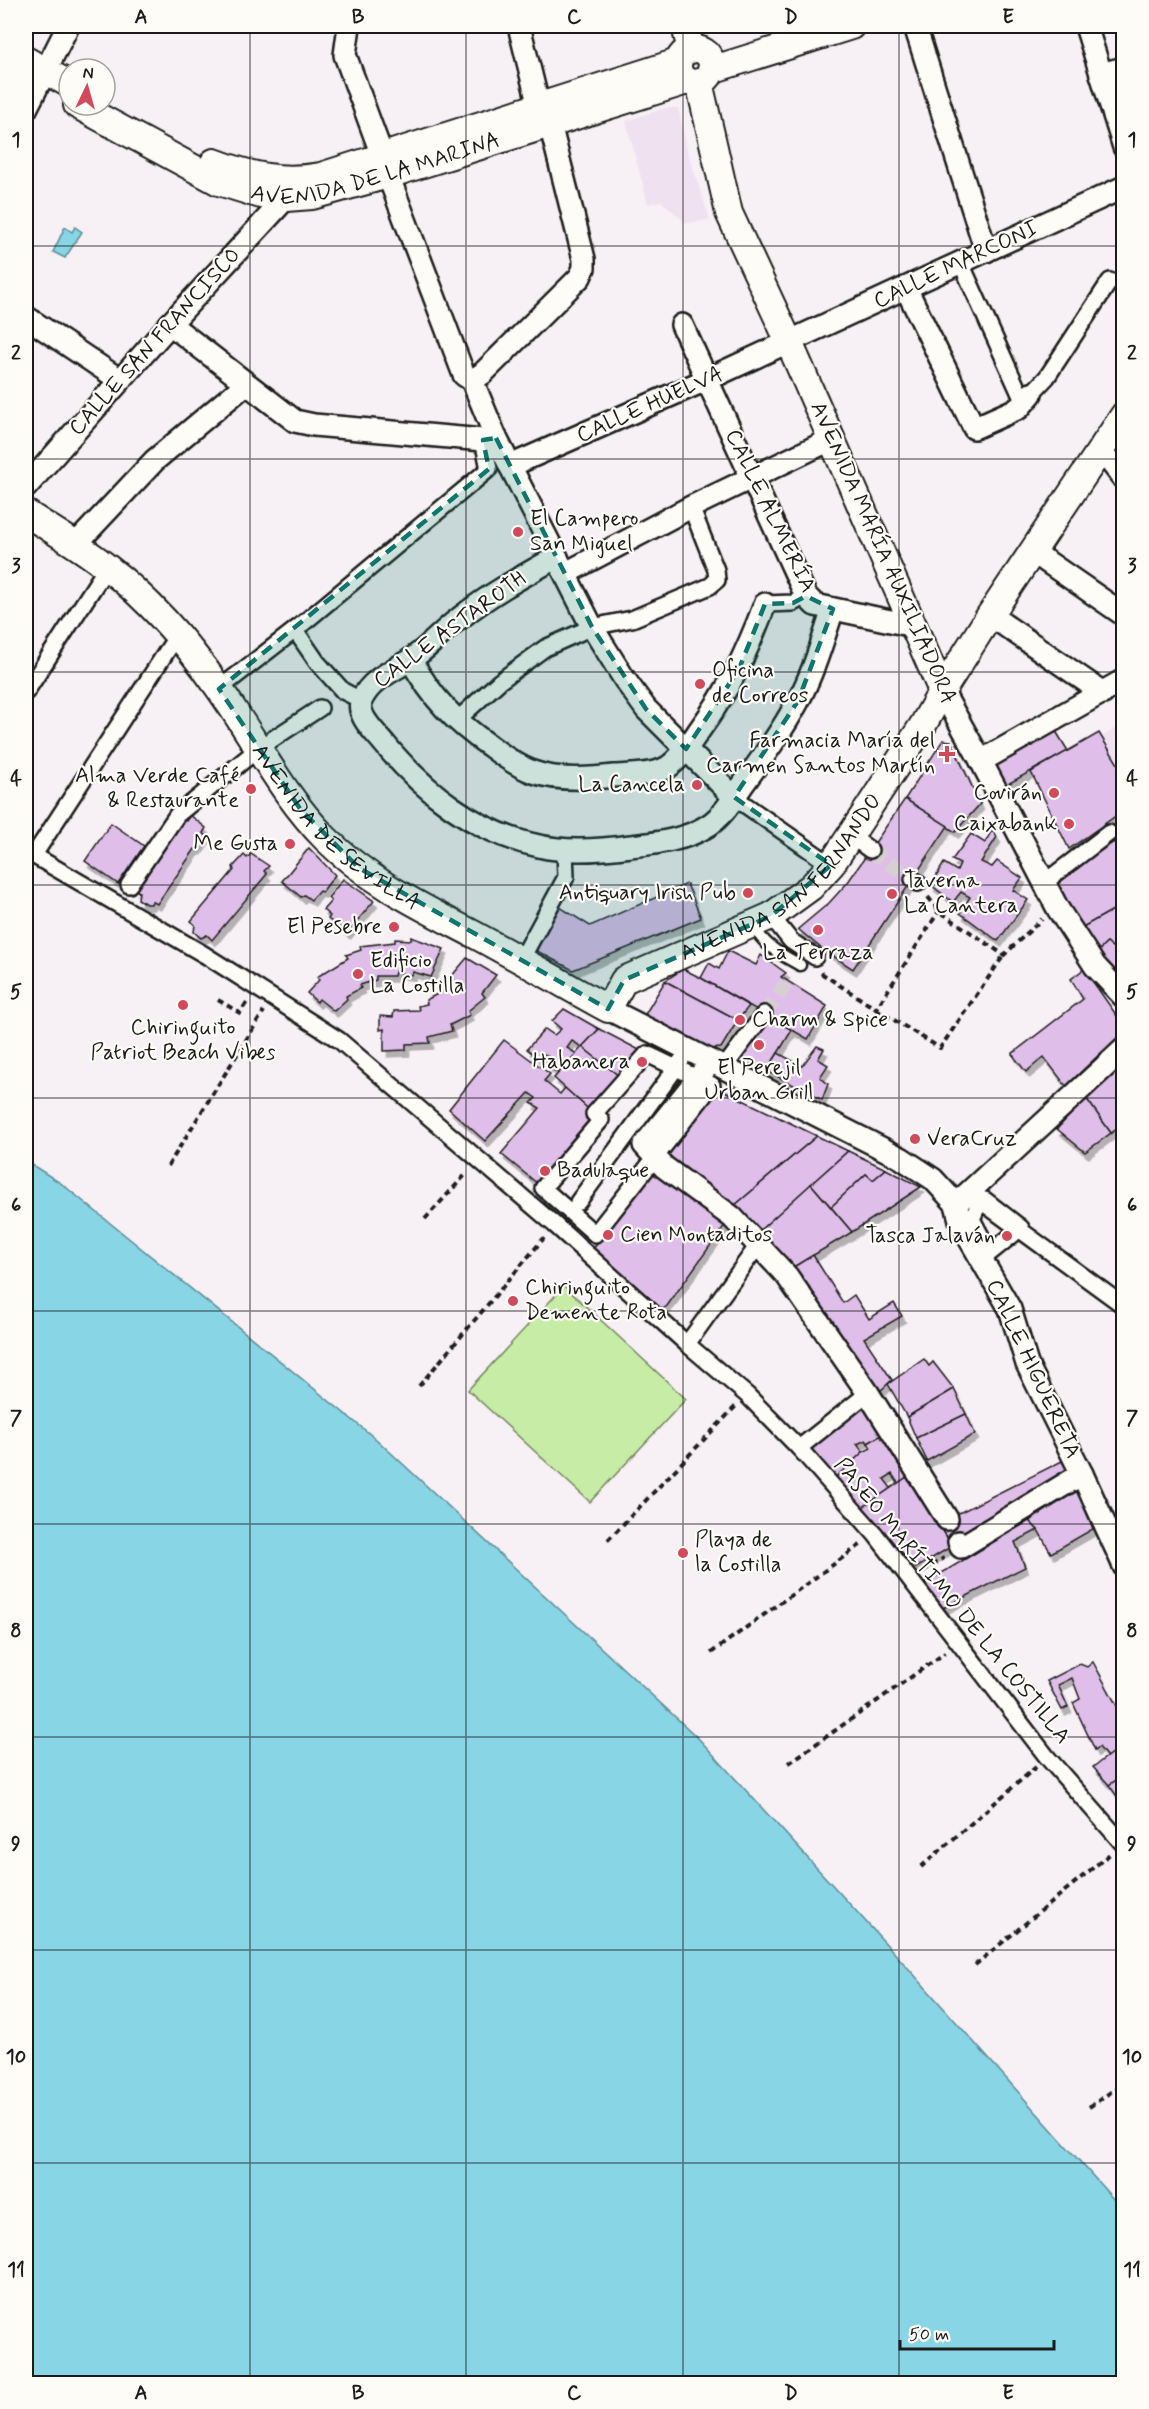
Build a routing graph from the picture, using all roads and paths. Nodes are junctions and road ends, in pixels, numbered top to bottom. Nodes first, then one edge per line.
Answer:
1 (68, 26) edge
2 (349, 26) edge
3 (519, 26) edge
4 (794, 26) edge
5 (851, 26) edge
6 (915, 26) edge
7 (1086, 26) edge
8 (694, 61) edge
9 (1124, 68) edge
10 (34, 73) edge
11 (1101, 74) junction
12 (57, 80) edge
13 (57, 91) edge
14 (26, 110) edge
15 (117, 110) edge
16 (545, 116) junction
17 (99, 117) edge
18 (1124, 147) edge
19 (386, 167) junction
20 (1124, 187) edge
21 (286, 198) junction
22 (986, 251) junction
23 (961, 263) junction
24 (1110, 281) dead end
25 (906, 288) junction
26 (26, 317) edge
27 (170, 324) junction
28 (682, 325) dead end
29 (789, 342) junction
30 (120, 380) junction
31 (472, 380) junction
32 (708, 380) junction
33 (246, 384) junction
34 (1027, 398) junction
35 (1124, 415) edge
36 (490, 439) junction
37 (832, 439) junction
38 (1098, 453) junction
39 (510, 466) junction
40 (752, 477) junction
41 (1124, 479) edge
42 (26, 487) edge
43 (691, 507) junction
44 (26, 513) edge
45 (75, 545) junction
46 (1033, 552) junction
47 (561, 565) junction
48 (107, 567) junction
49 (806, 596) junction
50 (765, 604) joint
51 (833, 609) junction
52 (990, 615) junction
53 (1124, 615) edge
54 (914, 626) junction
55 (592, 627) junction
56 (294, 631) junction
57 (178, 634) junction
58 (411, 660) junction
59 (1124, 680) edge
60 (219, 689) junction
61 (942, 691) junction
62 (26, 692) edge
63 (1103, 693) junction
64 (361, 700) junction
65 (320, 708) dead end
66 (456, 721) junction
67 (259, 748) junction
68 (686, 749) junction
69 (981, 761) junction
70 (734, 796) junction
71 (1109, 833) dead end
72 (565, 849) junction
73 (30, 853) edge
74 (831, 865) junction
75 (915, 881) tunnel mouth
76 (1045, 882) junction
77 (129, 885) dead end
78 (1058, 909) junction
79 (939, 911) junction
80 (762, 921) junction
81 (1004, 955) junction
82 (815, 957) joint
83 (521, 960) junction
84 (800, 966) dead end
85 (1124, 997) edge
86 (249, 998) dead end
87 (218, 1000) dead end
88 (258, 1003) dead end
89 (876, 1009) junction
90 (608, 1010) junction
91 (764, 1014) tunnel mouth
92 (1124, 1048) edge
93 (683, 1059) junction
94 (710, 1070) junction
95 (655, 1157) junction
96 (480, 1160) junction
97 (168, 1166) dead end
98 (978, 1195) junction
99 (578, 1202) dead end
100 (956, 1204) junction
101 (425, 1219) dead end
102 (555, 1225) junction
103 (1020, 1230) junction
104 (759, 1244) junction
105 (1124, 1306) edge
106 (687, 1344) junction
107 (418, 1386) dead end
108 (868, 1394) junction
109 (747, 1395) junction
110 (799, 1448) junction
111 (1082, 1474) junction
112 (947, 1519) dead end
113 (875, 1534) junction
114 (608, 1540) dead end
115 (958, 1547) joint
116 (1124, 1566) edge
117 (909, 1580) junction
118 (958, 1644) junction
119 (711, 1653) dead end
120 (1047, 1756) junction
121 (789, 1763) dead end
122 (1123, 1844) edge
123 (921, 1867) dead end
124 (975, 1965) dead end
125 (1124, 2083) edge
126 (1089, 2107) dead end

1 - 10 street
2 - 19 street
3 - 16 street
4 - 8 street, AVENIDA DE LA MARINA
5 - 8 street, AVENIDA DE LA MARINA
6 - 22 street
7 - 11 street
8 - 16 street, AVENIDA DE LA MARINA
8 - 29 street, AVENIDA MARÍA AUXILIADORA
9 - 11 street
10 - 12 street
10 - 13 street
10 - 14 street
11 - 18 street
15 - 19 street, AVENIDA DE LA MARINA
16 - 19 street, AVENIDA DE LA MARINA
16 - 31 street
17 - 21 street, AVENIDA DE LA MARINA
19 - 21 street, AVENIDA DE LA MARINA
19 - 31 street
20 - 22 street, CALLE MARCONI
21 - 27 street, CALLE SAN FRANCISCO
22 - 23 street, CALLE MARCONI
23 - 25 street, CALLE MARCONI
23 - 34 street
24 - 34 street
25 - 29 street, CALLE MARCONI
25 - 34 street
26 - 30 street
27 - 30 street, CALLE SAN FRANCISCO
27 - 33 street
28 - 32 street, CALLE ALMERÍA
29 - 32 street, CALLE HUELVA
29 - 37 street, AVENIDA MARÍA AUXILIADORA
30 - 42 street, CALLE SAN FRANCISCO
31 - 36 street
32 - 39 street, CALLE HUELVA
32 - 40 street, CALLE ALMERÍA
33 - 36 street
33 - 45 street
35 - 38 street, AVENIDA SAN FERNANDO
36 - 39 street
36 - 56 street
37 - 40 street, CALLE ASTAROTH
37 - 54 street, AVENIDA MARÍA AUXILIADORA
38 - 41 street
38 - 46 street, AVENIDA SAN FERNANDO
39 - 47 street
40 - 43 street, CALLE ASTAROTH
40 - 49 street, CALLE ALMERÍA
43 - 47 street, CALLE ASTAROTH
43 - 55 street
44 - 45 street, AVENIDA DE SEVILLA
45 - 48 street, AVENIDA DE SEVILLA
46 - 52 street, AVENIDA SAN FERNANDO
46 - 53 street
47 - 55 street
47 - 58 street, CALLE ASTAROTH
48 - 57 street, AVENIDA DE SEVILLA
48 - 62 street
49 - 50 street
49 - 51 street, CALLE ALMERÍA
50 - 68 street
51 - 54 street, CALLE ALMERÍA
51 - 70 street, CALLE ASTAROTH
52 - 61 street, AVENIDA SAN FERNANDO
52 - 63 street
54 - 61 street, AVENIDA MARÍA AUXILIADORA
55 - 66 street
55 - 68 street
56 - 60 street
56 - 64 street
57 - 60 street, AVENIDA DE SEVILLA
57 - 73 street
58 - 64 street, CALLE ASTAROTH
58 - 66 street
59 - 63 street
60 - 67 street, AVENIDA DE SEVILLA
61 - 69 street, AVENIDA MARÍA AUXILIADORA
61 - 74 street, AVENIDA SAN FERNANDO
63 - 69 street
64 - 72 street, CALLE ASTAROTH
65 - 67 street
66 - 68 street
67 - 77 street
67 - 83 street, AVENIDA DE SEVILLA
68 - 70 street
69 - 76 street, AVENIDA MARÍA AUXILIADORA
70 - 72 street, CALLE ASTAROTH
70 - 74 street
71 - 76 street
72 - 83 street
73 - 96 street, PASEO MARÍTIMO DE LA COSTILLA
74 - 80 street, AVENIDA SAN FERNANDO
75 - 79 path
76 - 78 street, AVENIDA MARÍA AUXILIADORA
78 - 81 path
78 - 85 street, AVENIDA MARÍA AUXILIADORA
79 - 81 path
79 - 89 path
80 - 82 street
80 - 84 lane
80 - 90 street, AVENIDA SAN FERNANDO
81 - 89 path
82 - 89 path
83 - 90 street, AVENIDA DE SEVILLA
86 - 87 path
88 - 97 path
90 - 93 street, AVENIDA DE SEVILLA
91 - 94 street
92 - 98 street
93 - 94 street, AVENIDA DE SEVILLA
93 - 95 street
93 - 99 street
94 - 95 street
94 - 100 street, CALLE HIGUERETA
95 - 104 street
96 - 101 path
96 - 102 street, PASEO MARÍTIMO DE LA COSTILLA
98 - 100 street
98 - 103 street
98 - 103 street
100 - 111 street, CALLE HIGUERETA
102 - 106 street, PASEO MARÍTIMO DE LA COSTILLA
102 - 107 path
103 - 105 street
104 - 106 street
104 - 108 street
106 - 109 street, PASEO MARÍTIMO DE LA COSTILLA
108 - 110 street
108 - 112 street
109 - 110 street, PASEO MARÍTIMO DE LA COSTILLA
109 - 114 path
110 - 113 street, PASEO MARÍTIMO DE LA COSTILLA
111 - 115 street
111 - 116 street, CALLE HIGUERETA
113 - 117 street, PASEO MARÍTIMO DE LA COSTILLA
113 - 119 path
115 - 117 path
117 - 118 street, PASEO MARÍTIMO DE LA COSTILLA
118 - 120 street, PASEO MARÍTIMO DE LA COSTILLA
118 - 121 path
120 - 122 street, PASEO MARÍTIMO DE LA COSTILLA
120 - 123 path
122 - 124 path
125 - 126 path

